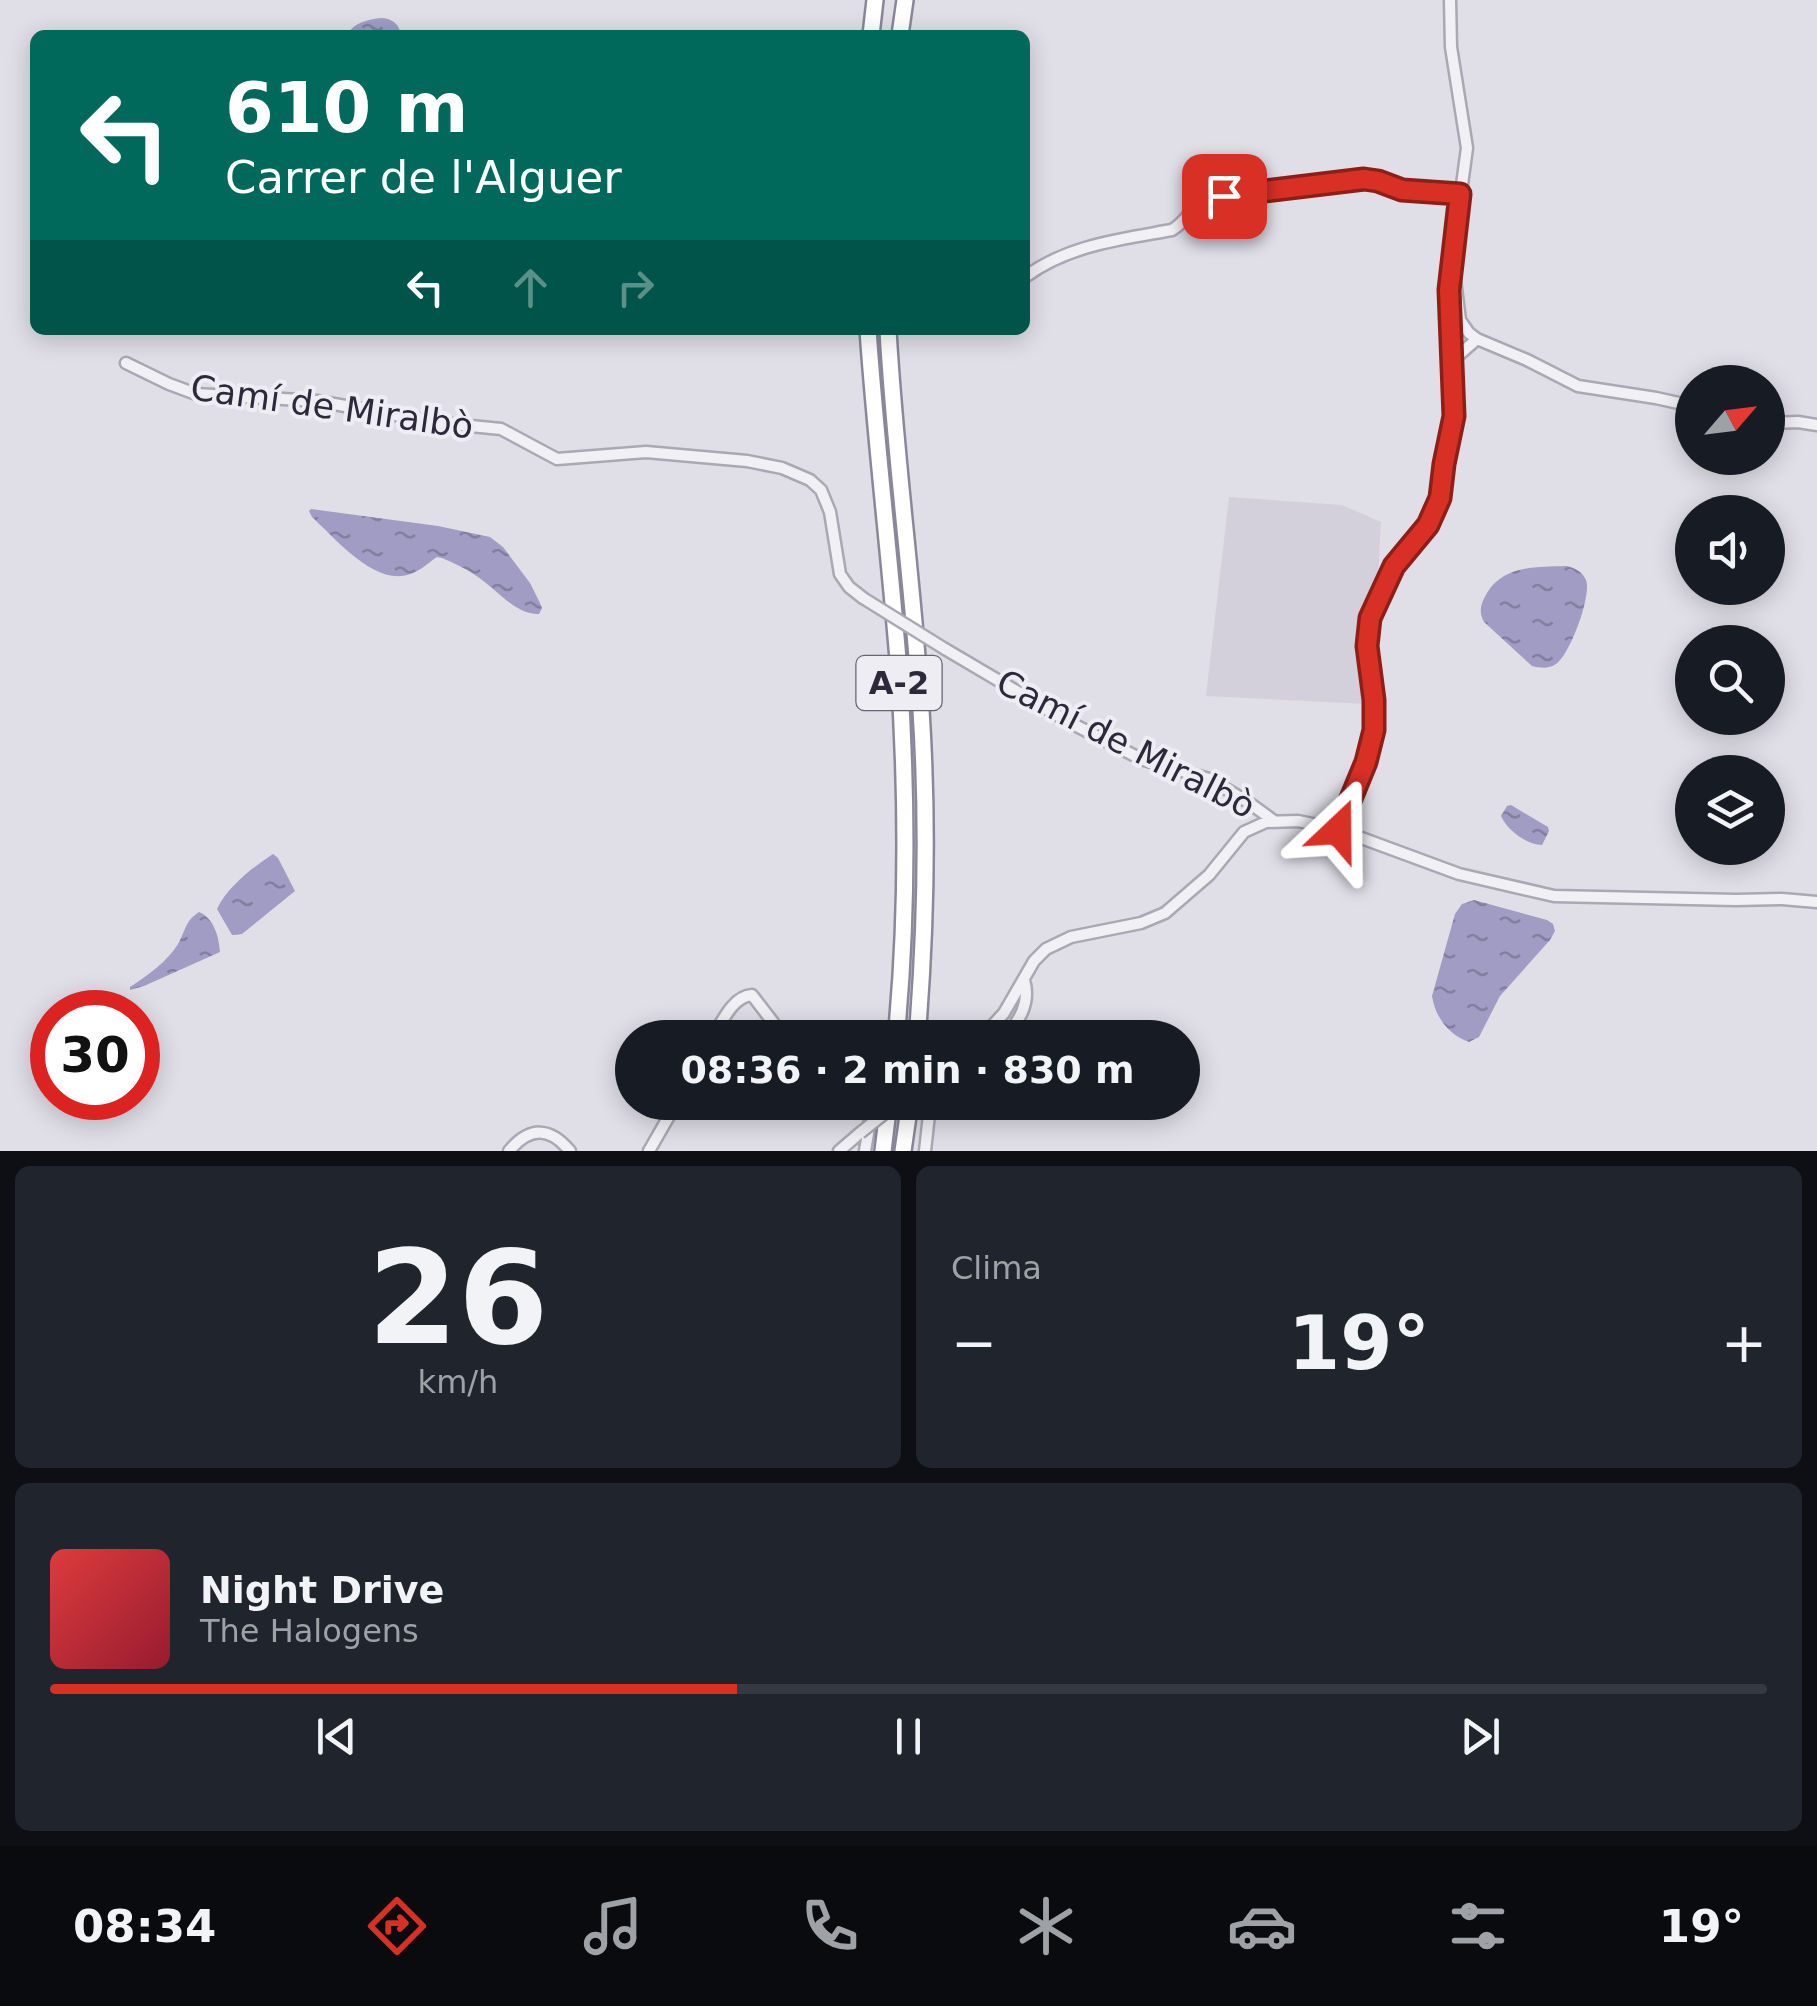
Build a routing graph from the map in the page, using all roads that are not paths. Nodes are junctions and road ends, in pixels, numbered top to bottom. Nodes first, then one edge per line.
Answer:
1 (865, 0) edge
2 (875, 0) edge
3 (895, 0) edge
4 (905, 0) edge
5 (1450, 0) edge
6 (862, 30) edge
7 (872, 30) edge
8 (892, 30) edge
9 (901, 30) edge
10 (1460, 194) junction
11 (1450, 267) junction
12 (1030, 274) edge
13 (866, 335) edge
14 (888, 335) edge
15 (1477, 339) junction
16 (1452, 361) junction
17 (126, 363) dead end
18 (1675, 402) edge
19 (1785, 422) edge
20 (1817, 425) edge
21 (1274, 821) junction
22 (1338, 830) junction
23 (1817, 902) edge
24 (1024, 980) junction
25 (724, 1020) edge
26 (771, 1020) edge
27 (897, 1020) edge
28 (917, 1020) edge
29 (998, 1020) edge
30 (1018, 1020) edge
31 (667, 1120) edge
32 (870, 1120) edge
33 (876, 1120) edge
34 (887, 1120) edge
35 (907, 1120) edge
36 (929, 1120) edge
37 (509, 1151) edge
38 (570, 1151) edge
39 (649, 1151) edge
40 (839, 1151) edge
41 (865, 1151) edge
42 (883, 1151) edge
43 (903, 1151) edge
44 (925, 1151) edge

1 - 6 highway
2 - 7 highway
3 - 8 highway
4 - 9 highway
5 - 10 street
10 - 11 street
10 - 12 street
11 - 15 street
11 - 16 street
13 - 27 highway, A-2
14 - 28 highway, A-2
15 - 16 street
15 - 18 street
16 - 22 street
17 - 21 street, Camí de Miralbò, bridge
19 - 20 street
21 - 22 street, Camí de Miralbò
21 - 24 street
22 - 23 street, Camí de Miralbò
24 - 29 street
24 - 30 street
25 - 26 street
31 - 39 street
32 - 41 street
33 - 40 street, bridge
34 - 42 highway
35 - 43 highway
36 - 44 street
37 - 38 street

